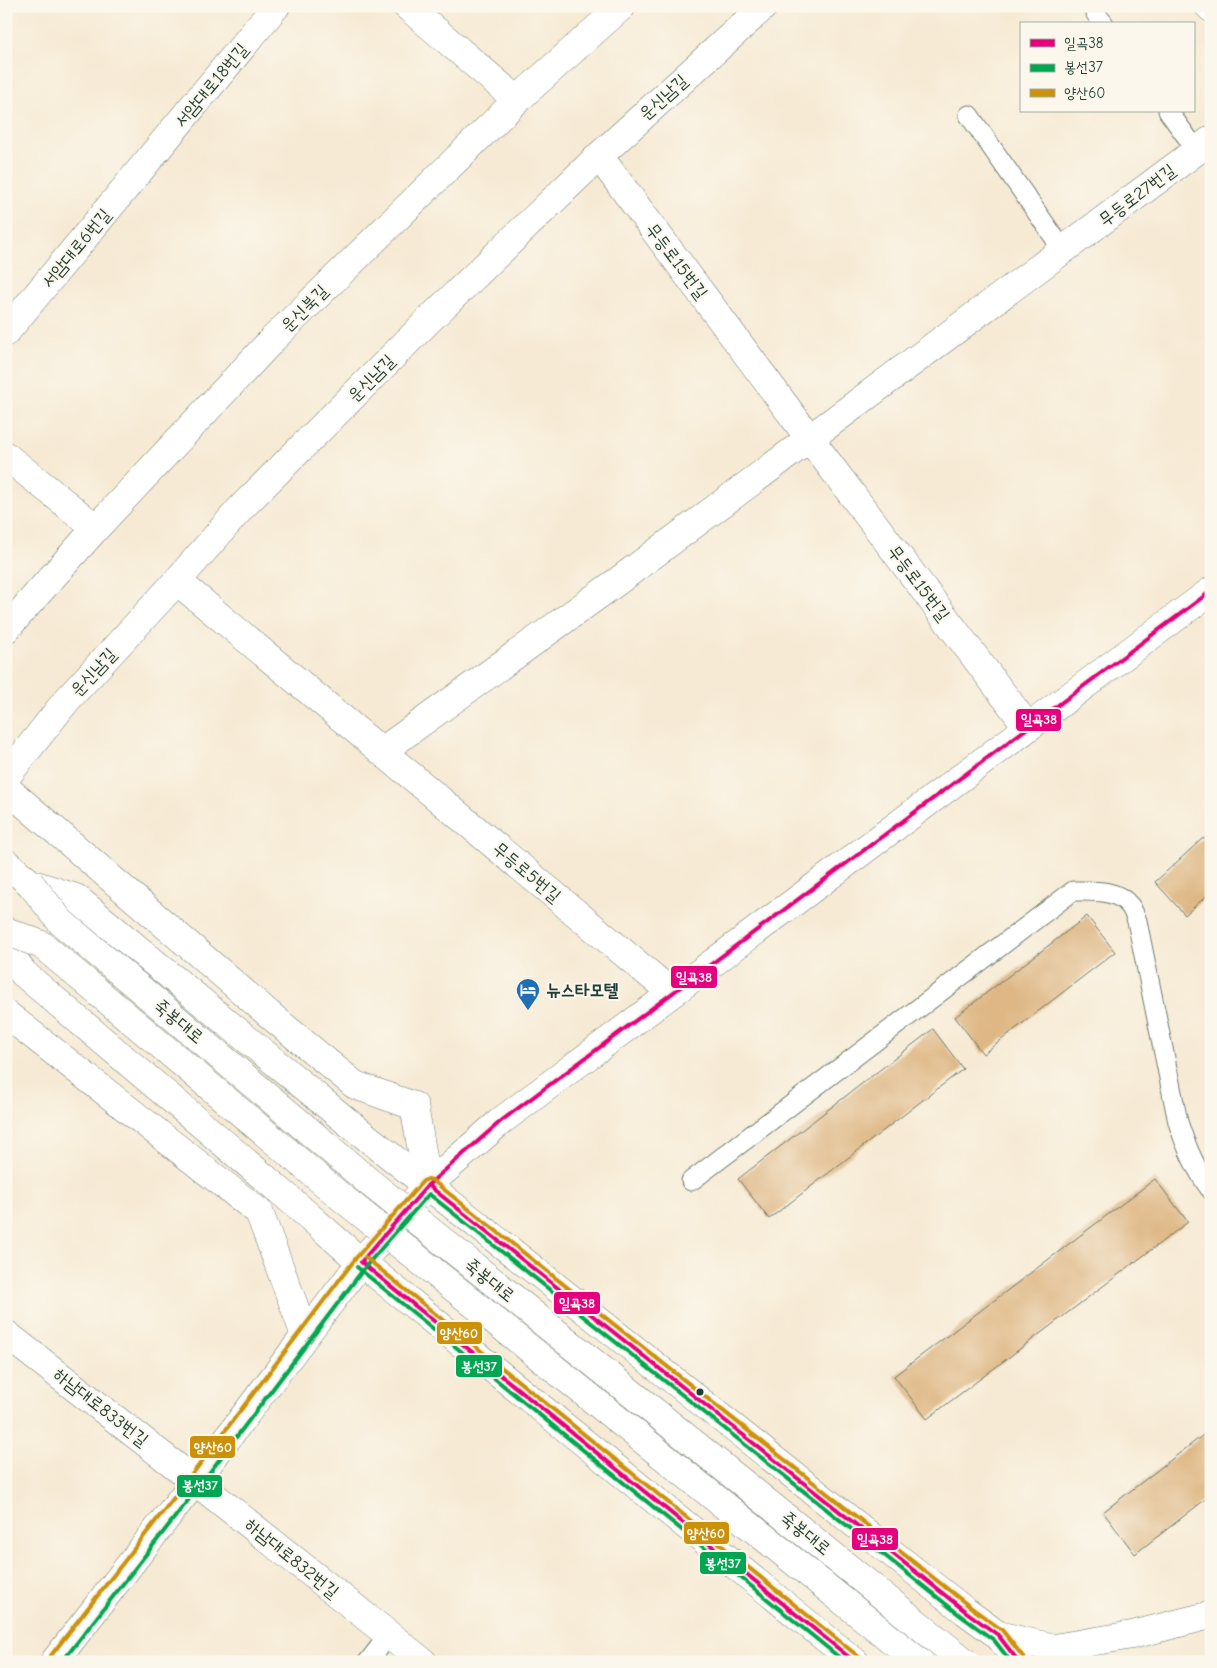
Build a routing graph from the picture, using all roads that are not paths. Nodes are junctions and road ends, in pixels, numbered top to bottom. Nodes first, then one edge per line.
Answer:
1 (276, 6) edge
2 (407, 6) edge
3 (622, 6) edge
4 (764, 6) edge
5 (517, 100) junction
6 (1169, 112) edge
7 (970, 116) dead end
8 (1204, 145) edge
9 (599, 156) junction
10 (146, 163) joint
11 (1063, 250) junction
12 (6, 332) edge
13 (810, 439) junction
14 (6, 456) edge
15 (96, 528) junction
16 (177, 581) junction
17 (1211, 591) edge
18 (6, 629) edge
19 (1027, 726) junction
20 (382, 752) junction
21 (6, 777) edge
22 (6, 788) edge
23 (6, 863) edge
24 (30, 883) junction
25 (6, 931) edge
26 (6, 947) edge
27 (672, 993) junction
28 (6, 1014) edge
29 (691, 1181) dead end
30 (428, 1185) junction
31 (1211, 1190) edge
32 (361, 1262) junction
33 (6, 1334) edge
34 (305, 1335) junction
35 (196, 1481) junction
36 (1211, 1615) edge
37 (389, 1635) junction
38 (998, 1636) junction
39 (54, 1662) edge
40 (368, 1662) edge
41 (423, 1662) edge
42 (854, 1662) edge
43 (918, 1662) edge
44 (965, 1662) edge
45 (1019, 1662) edge

1 - 10 street, 서암대로18번길
2 - 5 street
3 - 5 street, 운신북길
4 - 9 street, 운신남길
5 - 15 street, 운신북길
6 - 8 lane
7 - 11 lane
8 - 11 street, 무등로27번길
9 - 13 street, 무등로15번길
9 - 16 street, 운신남길
10 - 12 street, 서암대로6번길
11 - 13 street
13 - 19 street, 무등로15번길
13 - 20 street
14 - 15 street
15 - 18 street, 운신북길
16 - 20 street, 무등로5번길
16 - 21 street, 운신남길
17 - 19 street
19 - 27 street
20 - 27 street, 무등로5번길
22 - 30 street
23 - 24 street
24 - 30 street
24 - 44 street, 죽봉대로, bridge
25 - 43 street, 죽봉대로, bridge
26 - 32 street
27 - 30 street
28 - 34 street
29 - 31 lane
30 - 32 street
30 - 38 street
32 - 34 street
32 - 42 street
33 - 35 street, 하남대로833번길
34 - 35 street
35 - 37 street, 하남대로832번길
35 - 39 street
36 - 38 street
37 - 40 lane
37 - 41 street, 하남대로832번길
38 - 45 street

